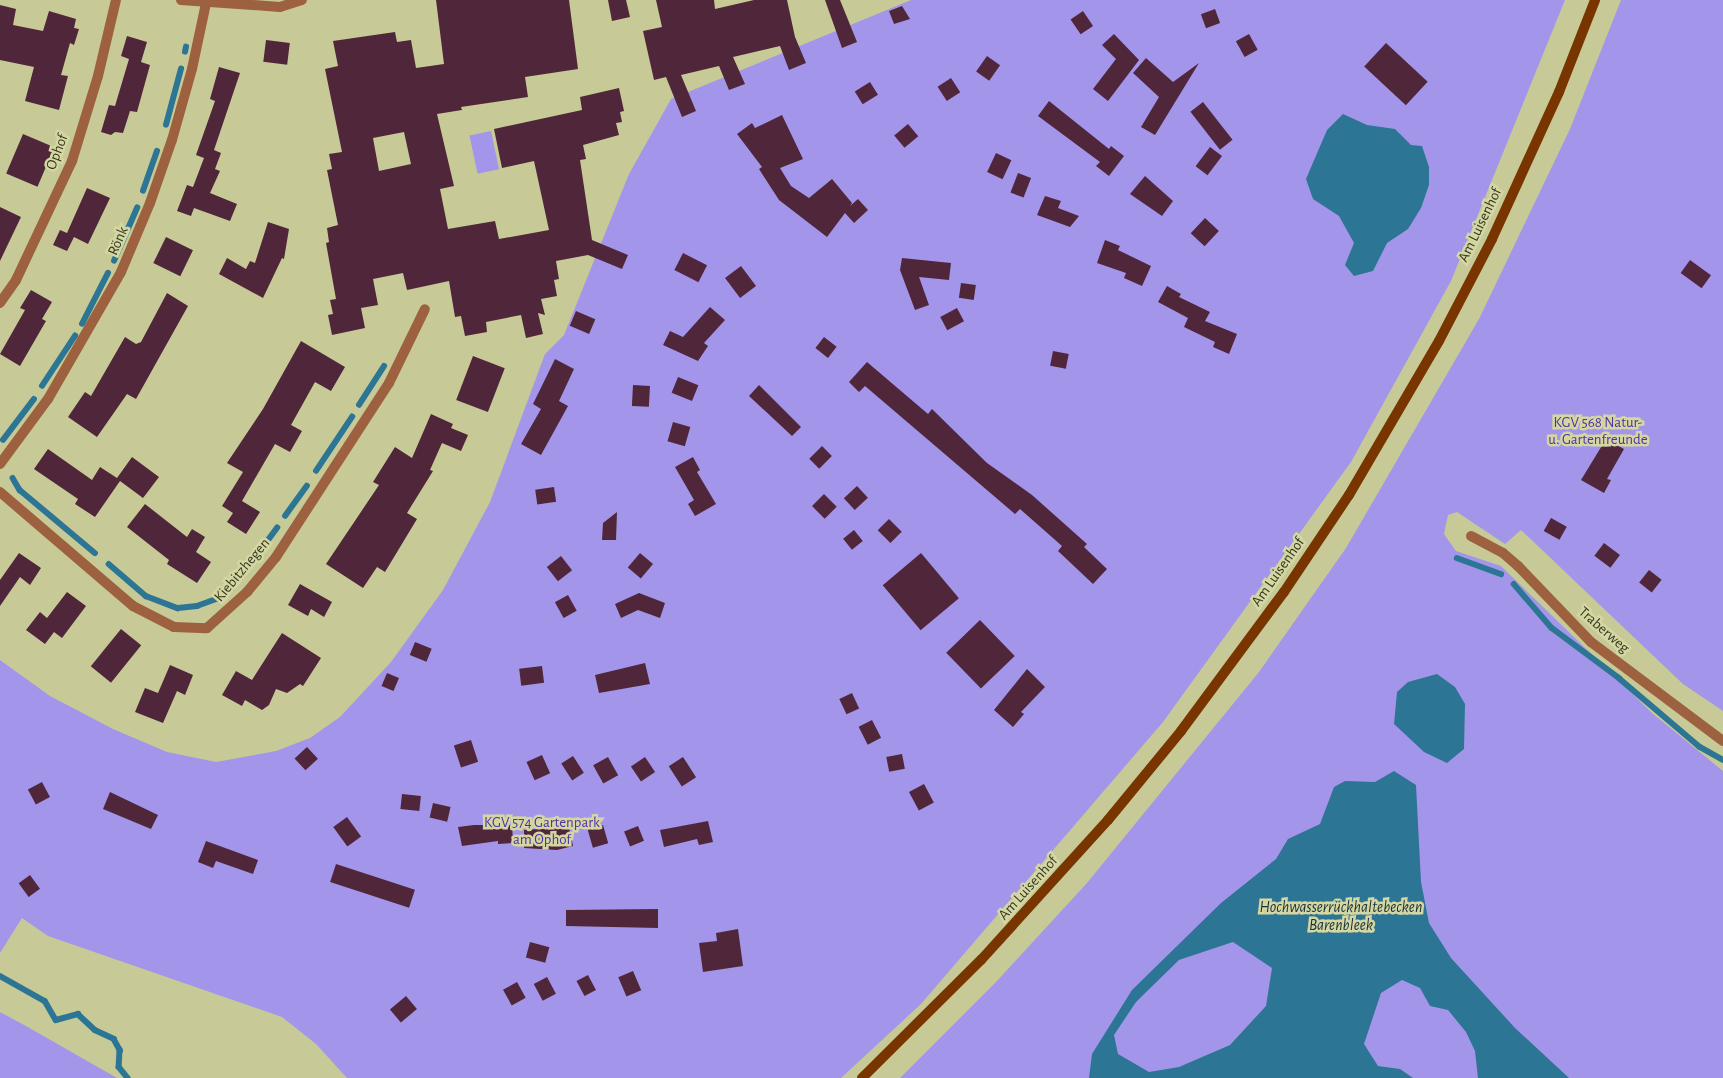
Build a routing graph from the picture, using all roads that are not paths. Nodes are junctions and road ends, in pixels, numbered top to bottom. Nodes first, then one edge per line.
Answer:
1 (116, 0) edge
2 (181, 0) edge
3 (302, 0) edge
4 (1595, 0) edge
5 (206, 3) junction
6 (0, 303) edge
7 (425, 309) dead end
8 (0, 464) edge
9 (0, 492) edge
10 (1471, 536) dead end
11 (1723, 740) edge
12 (862, 1078) edge

1 - 6 street, Ophof
2 - 5 street
3 - 5 street
4 - 12 main road, Am Luisenhof
5 - 8 street, Rönk
7 - 9 street, Kiebitzhegen
10 - 11 street, Traberweg

